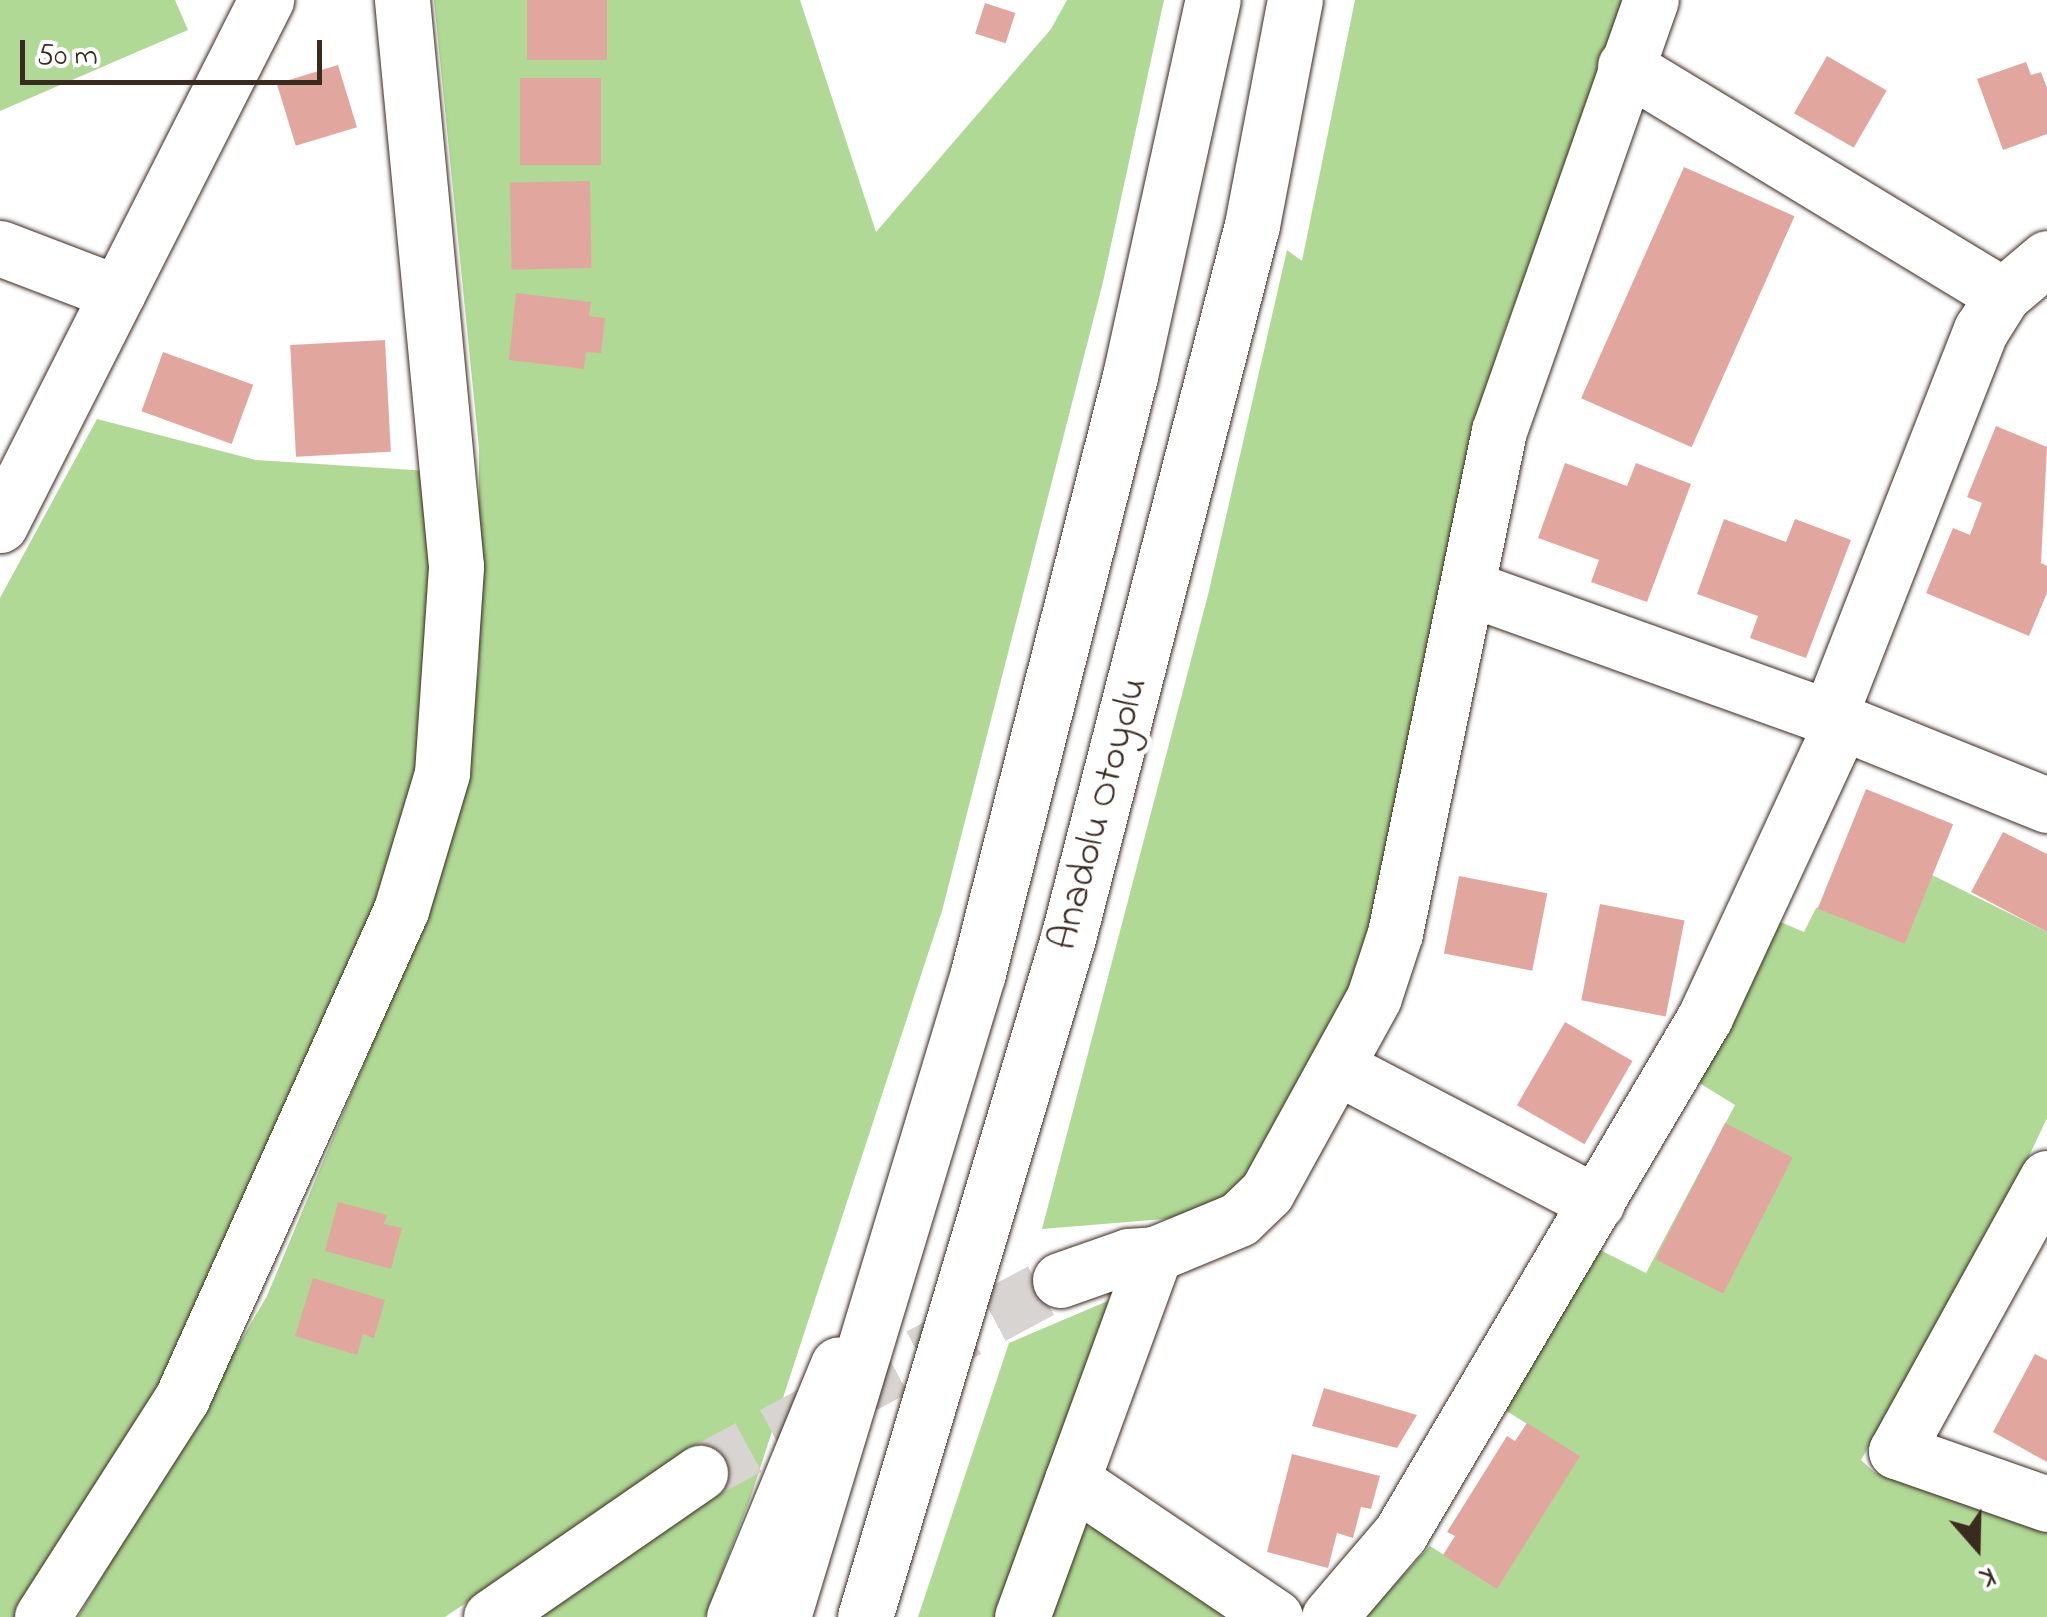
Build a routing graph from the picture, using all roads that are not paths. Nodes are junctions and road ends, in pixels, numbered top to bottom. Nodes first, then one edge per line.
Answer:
1 (266, 0) edge
2 (402, 0) edge
3 (1213, 0) edge
4 (1295, 0) edge
5 (1651, 0) edge
6 (1625, 66) junction
7 (0, 248) edge
8 (2047, 258) edge
9 (118, 293) junction
10 (2003, 294) junction
11 (0, 525) edge
12 (1471, 589) junction
13 (1835, 719) junction
14 (2047, 805) edge
15 (1339, 1068) junction
16 (2047, 1178) edge
17 (1596, 1202) junction
18 (901, 1215) junction
19 (1155, 1254) junction
20 (1060, 1280) tunnel mouth
21 (700, 1472) tunnel mouth
22 (1072, 1480) junction
23 (2047, 1504) edge
24 (42, 1617) edge
25 (490, 1617) edge
26 (734, 1617) edge
27 (783, 1617) edge
28 (864, 1617) edge
29 (1022, 1617) edge
30 (1275, 1617) edge
31 (1329, 1617) edge

1 - 9 main road
2 - 24 main road
3 - 18 main road, Anadolu Otoyolu
4 - 28 main road, Anadolu Otoyolu
5 - 6 main road
6 - 10 main road
6 - 12 main road
7 - 9 main road
8 - 10 main road
9 - 11 main road
10 - 13 main road
12 - 13 main road
12 - 15 main road
13 - 14 main road
13 - 17 main road
15 - 17 main road
15 - 19 main road
16 - 23 main road
17 - 31 main road
18 - 26 main road
18 - 27 main road, Anadolu Otoyolu
19 - 20 main road
19 - 22 main road
21 - 25 main road
22 - 29 main road
22 - 30 main road

